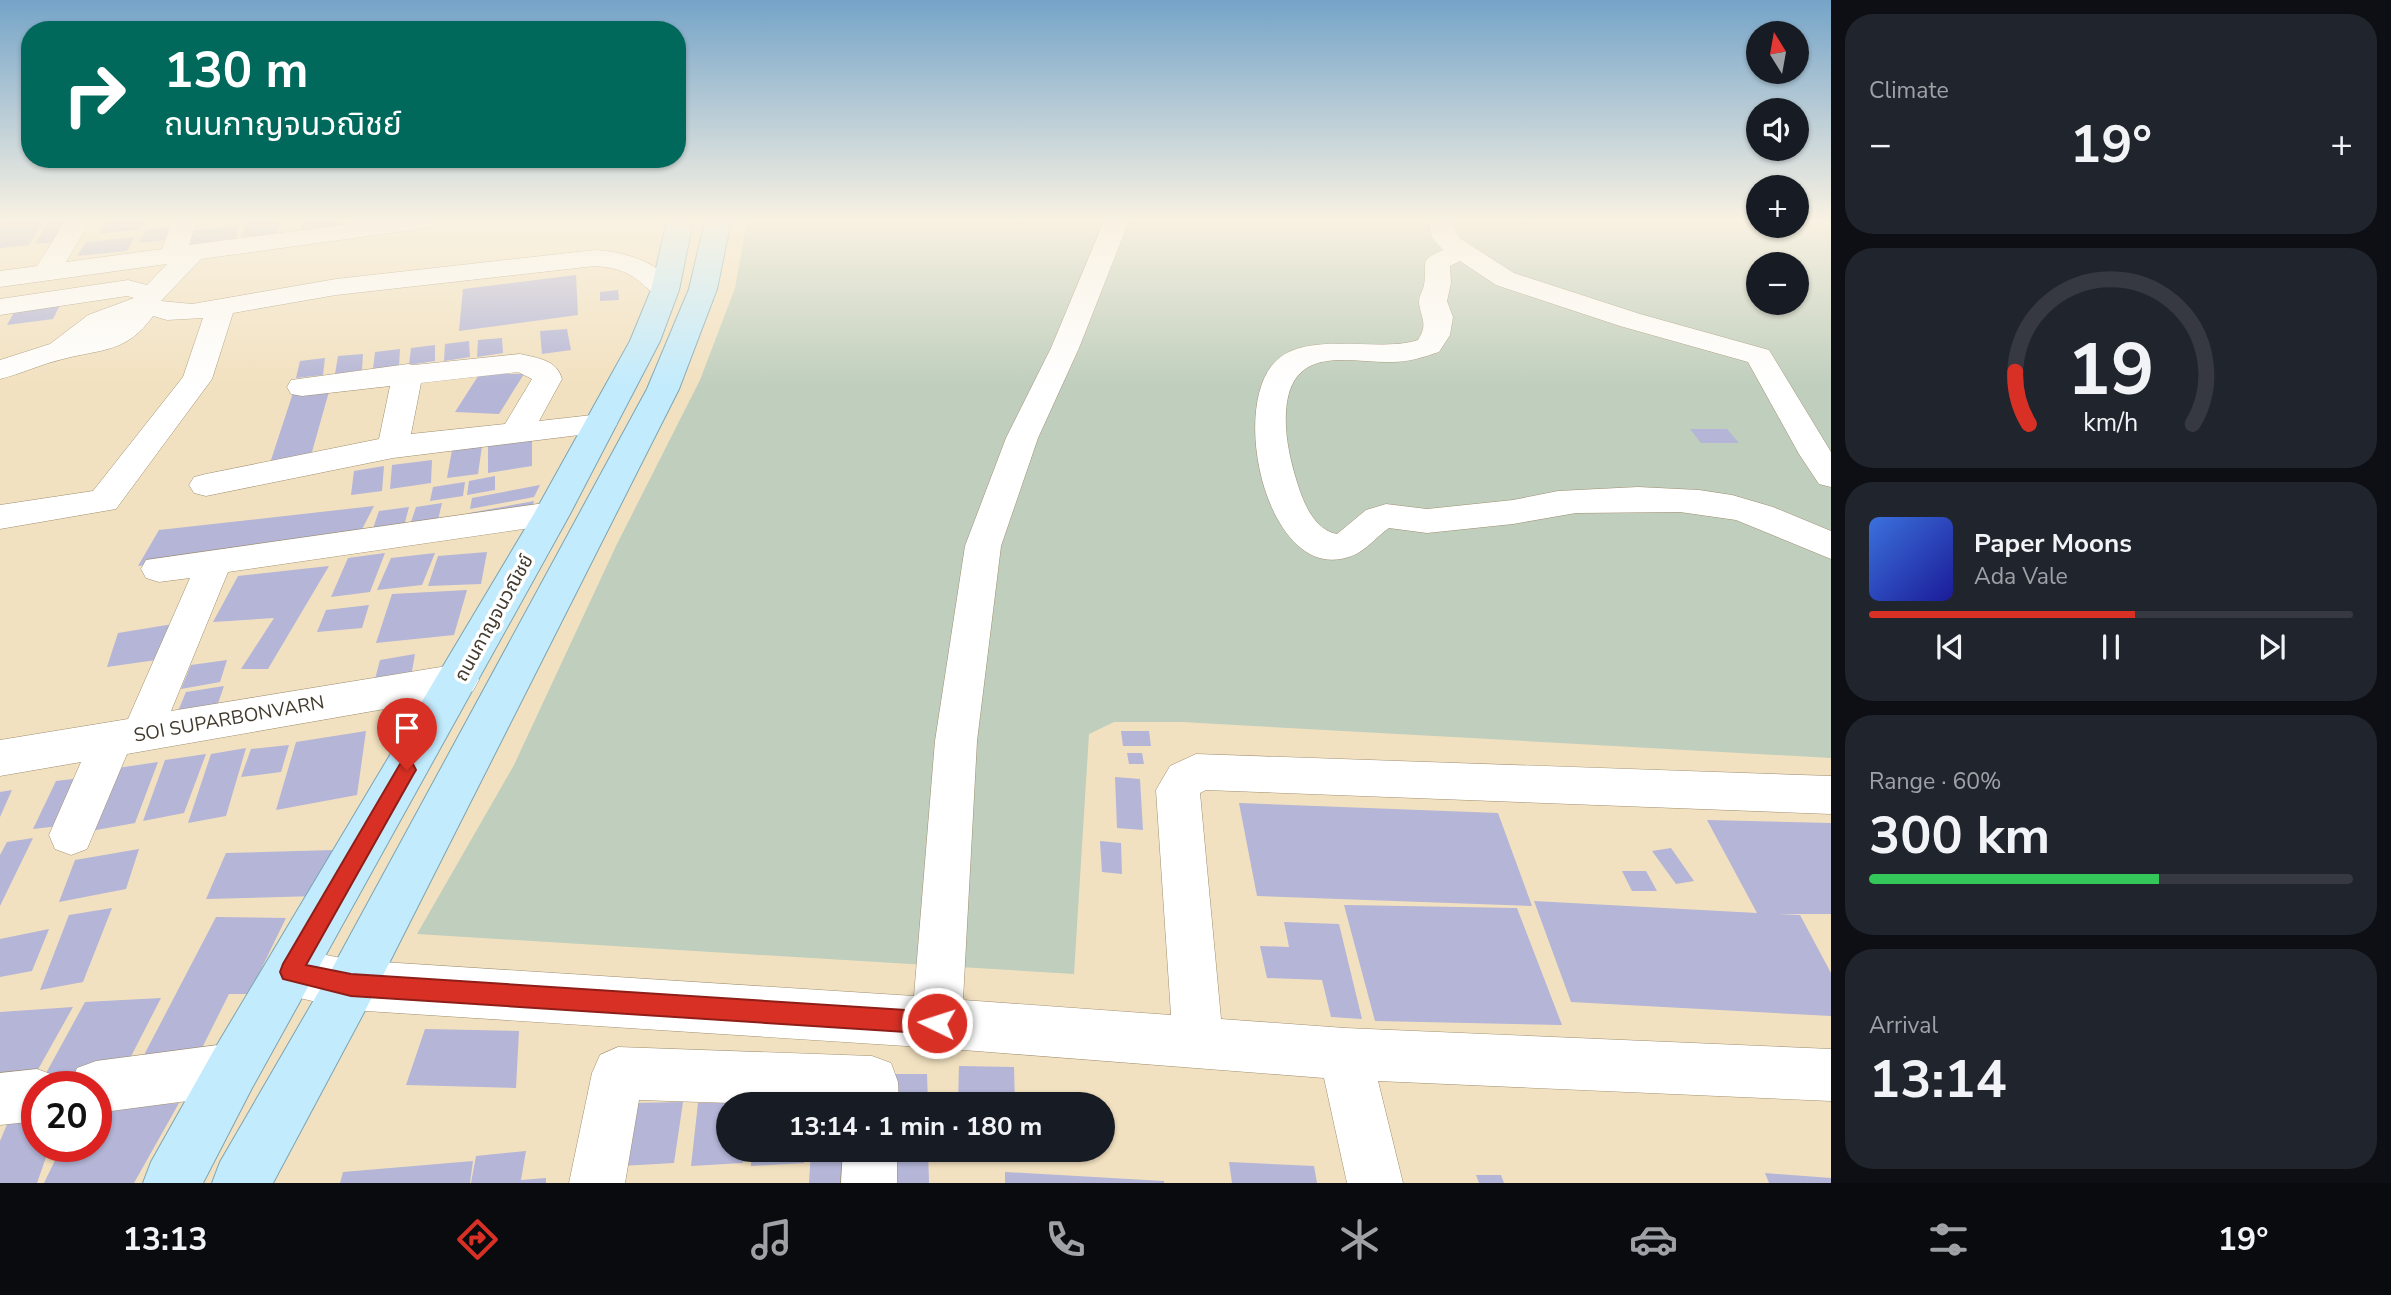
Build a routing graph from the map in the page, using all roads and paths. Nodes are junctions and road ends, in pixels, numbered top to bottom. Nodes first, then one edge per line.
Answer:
1 (36, 276) edge
2 (165, 276) edge
3 (257, 276) edge
4 (312, 276) edge
5 (432, 276) edge
6 (652, 276) edge
7 (670, 276) edge
8 (700, 276) edge
9 (1094, 276) edge
10 (1438, 276) edge
11 (1500, 276) edge
12 (4, 286) edge
13 (665, 290) junction
14 (74, 296) junction
15 (146, 299) junction
16 (0, 307) edge
17 (221, 307) junction
18 (0, 333) edge
19 (0, 345) edge
20 (29, 360) junction
21 (0, 370) edge
22 (408, 373) junction
23 (302, 387) dead end
24 (601, 424) junction
25 (516, 433) junction
26 (393, 447) junction
27 (1831, 476) edge
28 (206, 485) dead end
29 (552, 514) junction
30 (0, 517) edge
31 (1831, 546) edge
32 (215, 561) junction
33 (159, 569) dead end
34 (458, 680) junction
35 (127, 736) junction
36 (0, 758) edge
37 (1831, 795) edge
38 (71, 835) dead end
39 (291, 972) junction
40 (351, 985) junction
41 (937, 1023) junction
42 (1198, 1044) junction
43 (1345, 1054) junction
44 (233, 1069) junction
45 (1831, 1075) edge
46 (112, 1085) edge
47 (872, 1092) edge
48 (21, 1097) edge
49 (0, 1100) edge
50 (870, 1162) edge
51 (172, 1183) edge
52 (241, 1183) edge
53 (597, 1183) edge
54 (869, 1183) edge
55 (1375, 1183) edge

1 - 12 street
2 - 15 street
3 - 17 street
4 - 5 street
6 - 13 street
7 - 13 main road, ถนนกาญจนวณิชย์
8 - 40 main road, ถนนกาญจนวณิชย์
9 - 41 street
10 - 31 street
11 - 27 street
13 - 24 main road, ถนนกาญจนวณิชย์
14 - 15 street
14 - 16 street
14 - 18 street
15 - 17 street
15 - 20 street
17 - 30 street
19 - 20 street
20 - 21 street
22 - 23 street
22 - 25 street
22 - 26 street
24 - 25 street
24 - 29 main road, ถนนกาญจนวณิชย์
25 - 26 street
26 - 28 street
29 - 32 street
29 - 34 main road, ถนนกาญจนวณิชย์
32 - 33 street
32 - 35 street
34 - 35 street, SOI SUPARBONVARN
34 - 39 main road, ถนนกาญจนวณิชย์
35 - 36 street, SOI SUPARBONVARN
35 - 38 street
37 - 42 street
39 - 40 street
39 - 44 main road, ถนนกาญจนวณิชย์
40 - 41 street
40 - 52 main road, ถนนกาญจนวณิชย์
41 - 42 street
42 - 43 street
43 - 45 street
43 - 55 street
44 - 46 street
44 - 51 main road, ถนนกาญจนวณิชย์
47 - 53 street
48 - 49 street
50 - 54 street

